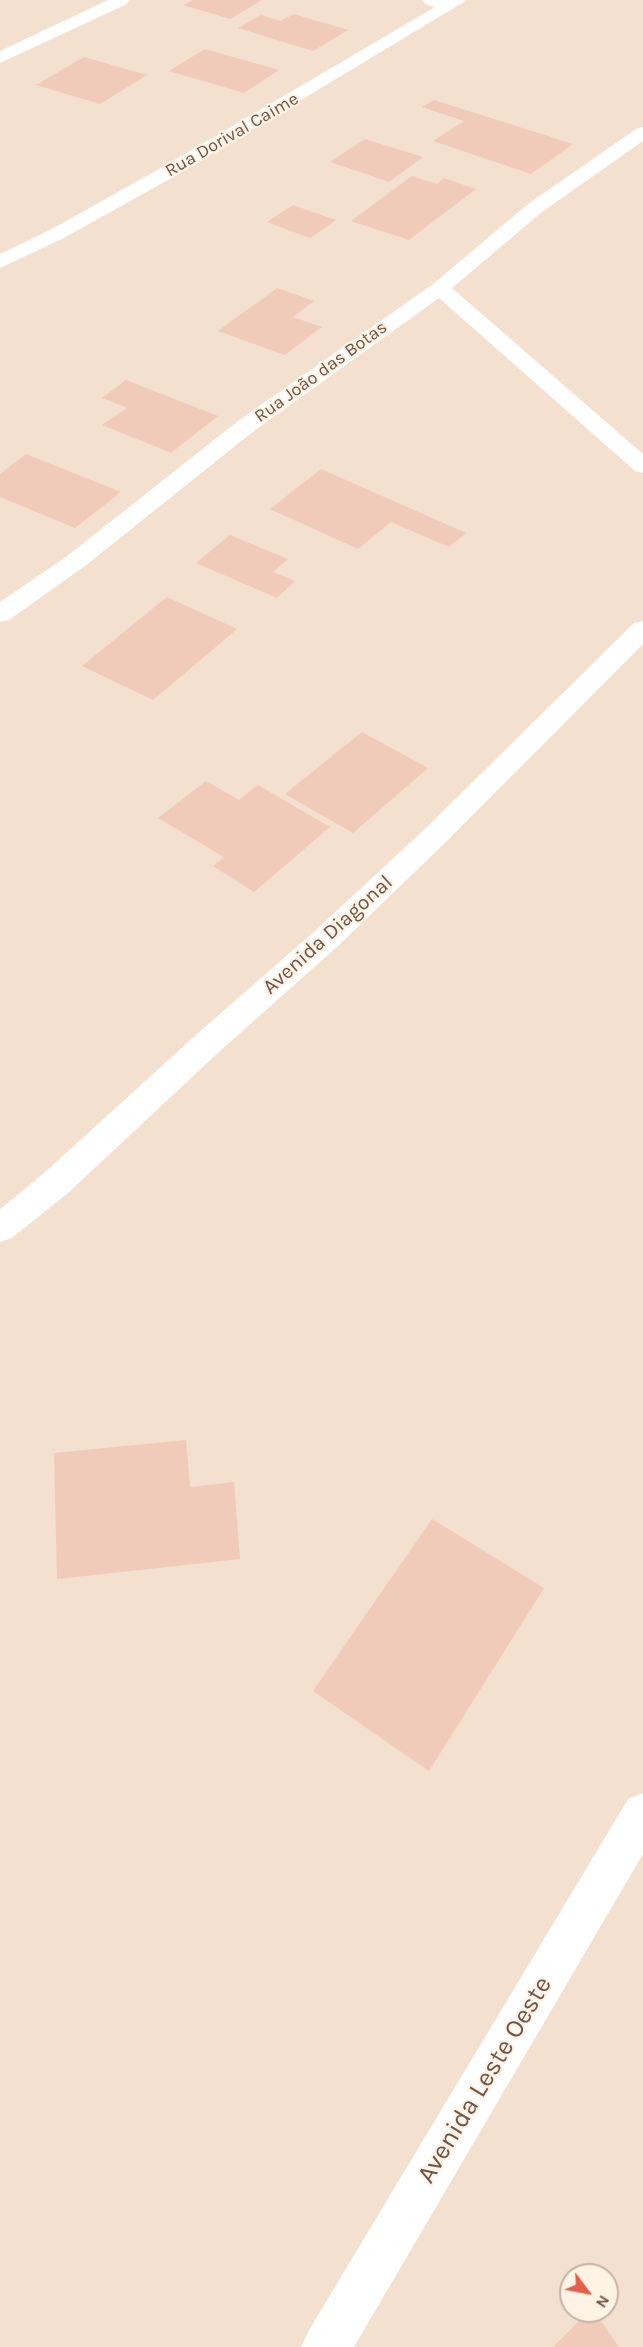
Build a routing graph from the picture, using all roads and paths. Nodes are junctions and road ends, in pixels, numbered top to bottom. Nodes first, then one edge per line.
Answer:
1 (121, 0) edge
2 (446, 2) edge
3 (0, 57) edge
4 (643, 133) edge
5 (0, 262) edge
6 (440, 288) junction
7 (643, 466) edge
8 (0, 614) edge
9 (643, 629) edge
10 (0, 1228) edge
11 (643, 1814) edge
12 (326, 2347) edge

1 - 3 street
2 - 5 street, Rua Dorival Caime
4 - 6 street, Rua João das Botas
6 - 7 street
6 - 8 street, Rua João das Botas
9 - 10 street, Avenida Diagonal
11 - 12 street, Avenida Leste Oeste

